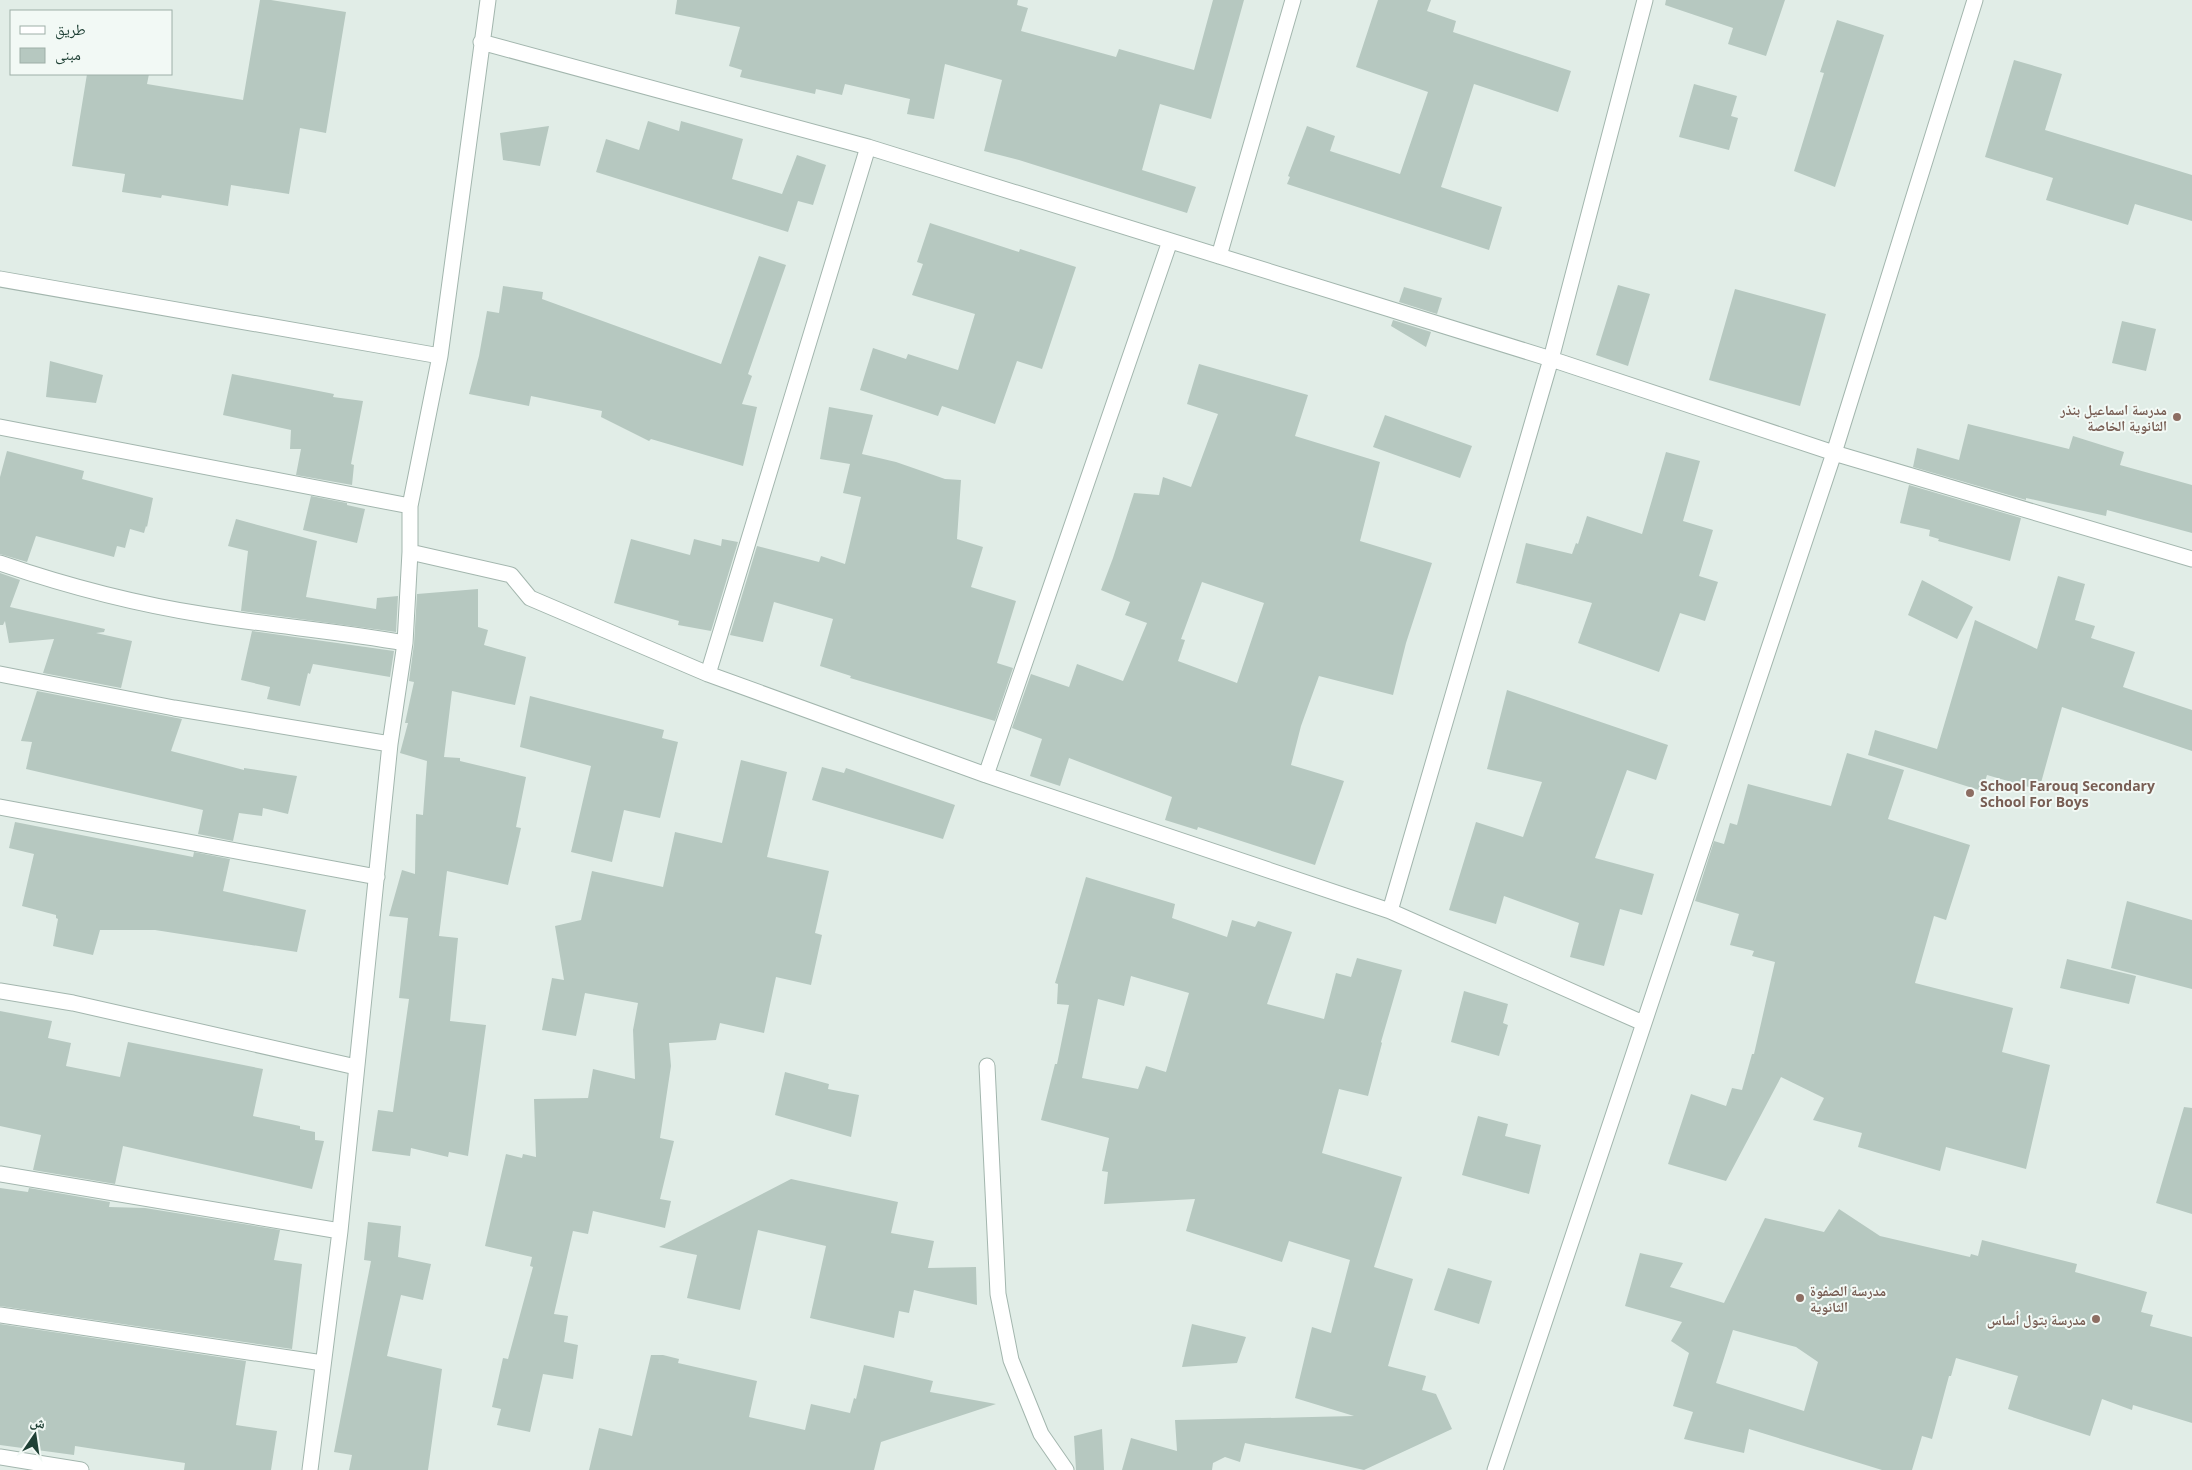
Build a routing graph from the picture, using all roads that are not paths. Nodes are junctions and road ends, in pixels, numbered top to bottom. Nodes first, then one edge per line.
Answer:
1 (488, 0) edge
2 (1293, 0) edge
3 (1645, 0) edge
4 (1975, 0) edge
5 (481, 42) junction
6 (868, 147) junction
7 (1170, 241) junction
8 (1218, 256) junction
9 (0, 279) edge
10 (440, 356) junction
11 (1551, 359) junction
12 (0, 428) edge
13 (1834, 454) junction
14 (410, 506) junction
15 (410, 552) junction
16 (2192, 559) edge
17 (0, 563) edge
18 (405, 644) junction
19 (0, 674) edge
20 (708, 674) junction
21 (390, 744) junction
22 (986, 775) junction
23 (0, 807) edge
24 (378, 877) junction
25 (1390, 911) junction
26 (0, 991) edge
27 (1643, 1023) junction
28 (356, 1066) junction
29 (987, 1066) dead end
30 (0, 1174) edge
31 (340, 1231) junction
32 (0, 1314) edge
33 (323, 1363) junction
34 (0, 1457) edge
35 (80, 1470) edge
36 (310, 1470) edge
37 (1066, 1470) edge
38 (1495, 1470) edge

1 - 5 street
2 - 8 street
3 - 11 street
4 - 13 street
5 - 6 street
5 - 10 street
6 - 7 street
6 - 20 street
7 - 8 street
7 - 22 street
8 - 11 street
9 - 10 street
10 - 14 street
11 - 13 street
11 - 25 street
12 - 14 street
13 - 16 street
13 - 27 street
14 - 15 street
15 - 18 street
15 - 20 street
17 - 18 street
18 - 21 street
19 - 21 street
20 - 22 street
21 - 24 street
22 - 25 street
23 - 24 street
24 - 28 street
25 - 27 street
26 - 28 street
27 - 38 street
28 - 31 street
29 - 37 street
30 - 31 street
31 - 33 street
32 - 33 street
33 - 36 street
34 - 35 street

